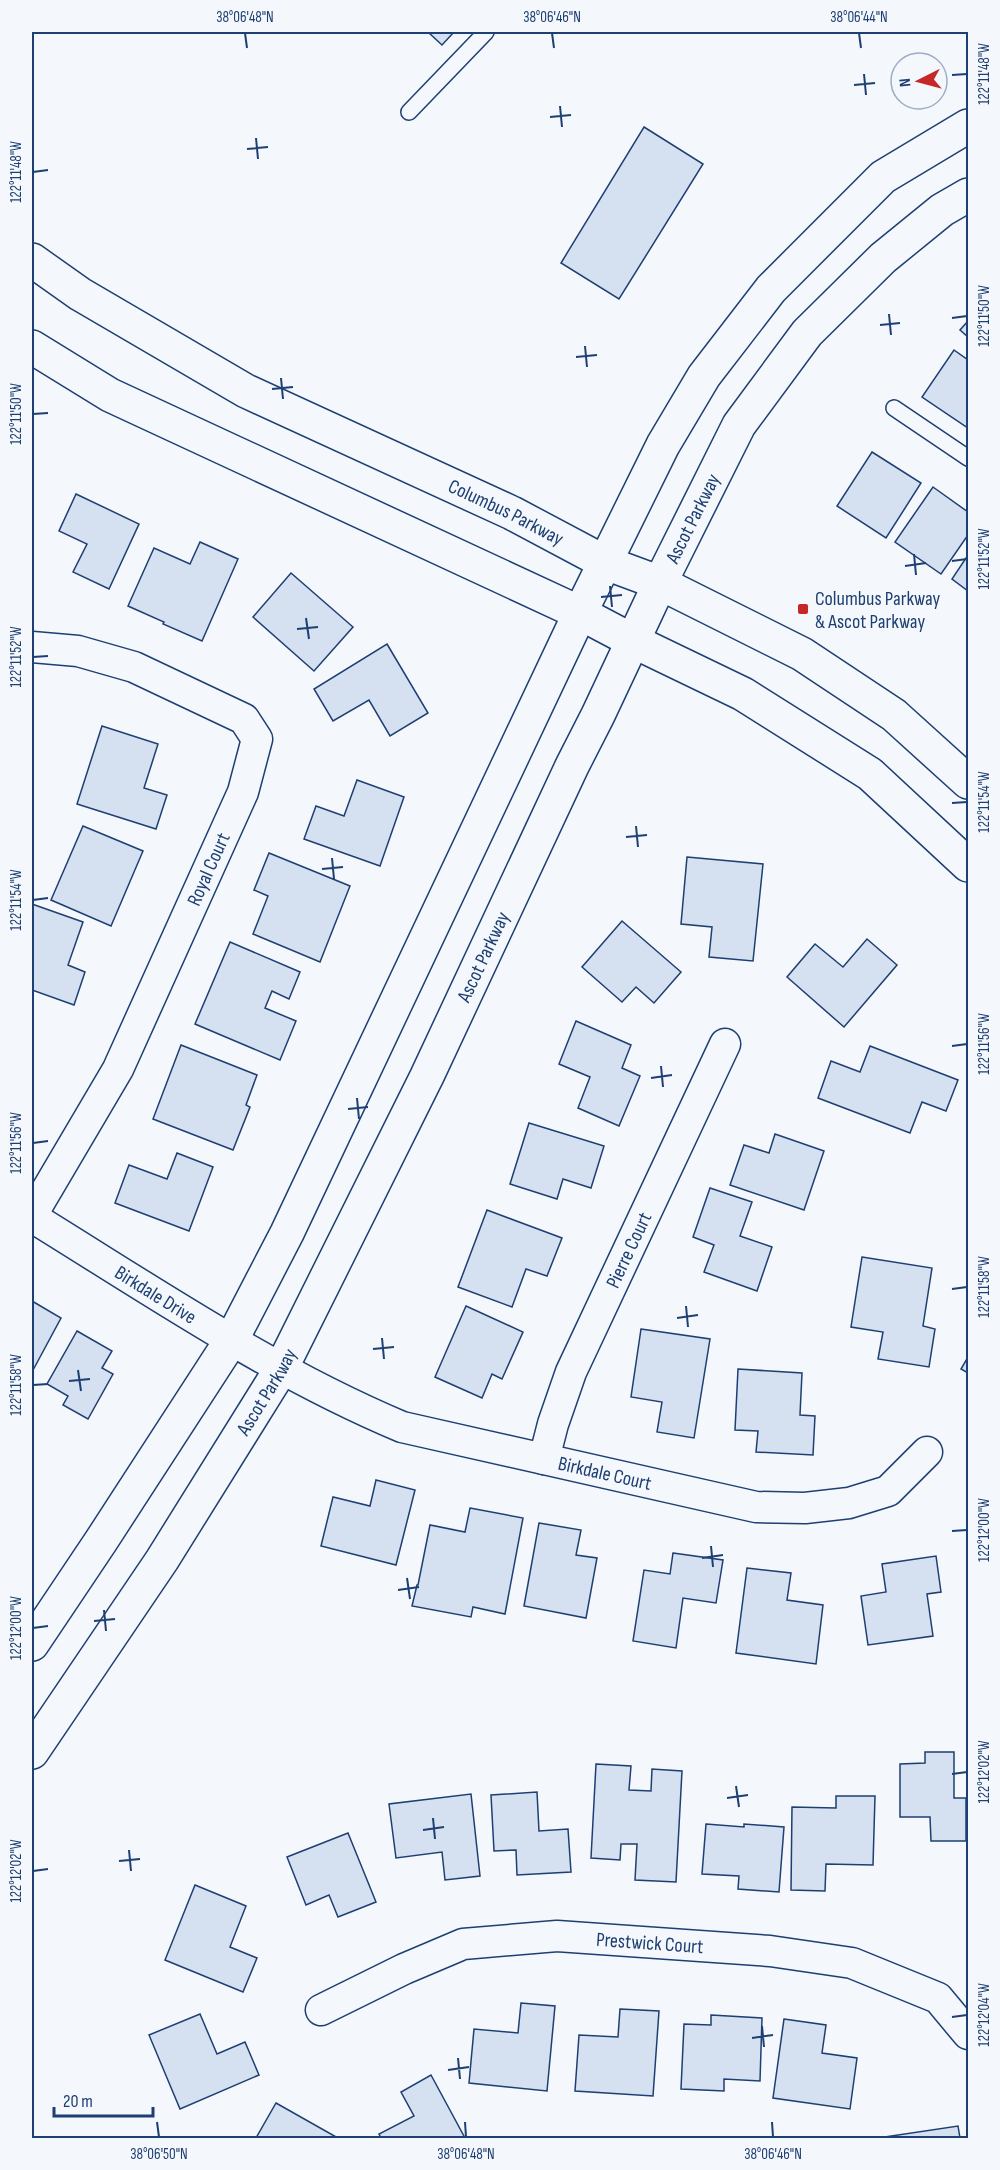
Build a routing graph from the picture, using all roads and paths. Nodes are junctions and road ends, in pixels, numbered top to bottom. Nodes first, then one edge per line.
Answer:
1 (486, 32) edge
2 (409, 112) dead end
3 (969, 126) edge
4 (969, 195) edge
5 (32, 260) edge
6 (32, 347) edge
7 (894, 408) dead end
8 (969, 458) edge
9 (606, 563) junction
10 (660, 583) junction
11 (580, 613) junction
12 (633, 641) junction
13 (32, 647) edge
14 (969, 782) edge
15 (969, 865) edge
16 (725, 1044) dead end
17 (32, 1216) edge
18 (232, 1339) junction
19 (281, 1369) junction
20 (927, 1452) dead end
21 (544, 1459) junction
22 (32, 1644) edge
23 (32, 1752) edge
24 (321, 2010) dead end
25 (969, 2034) edge

1 - 2 lane
3 - 9 main road
4 - 10 main road, Ascot Parkway
5 - 9 main road, Columbus Parkway
6 - 11 main road
7 - 8 lane
9 - 10 main road, Columbus Parkway
9 - 11 main road
10 - 12 main road, Ascot Parkway
10 - 14 main road, Columbus Parkway
11 - 12 main road
11 - 18 main road
12 - 15 main road
12 - 19 main road, Ascot Parkway
13 - 17 street, Royal Court
16 - 21 street, Pierre Court
17 - 18 street, Birkdale Drive
18 - 19 street, Birkdale Drive
18 - 22 main road
19 - 21 street, Birkdale Court
19 - 23 main road, Ascot Parkway
20 - 21 street, Birkdale Court
24 - 25 street, Prestwick Court

